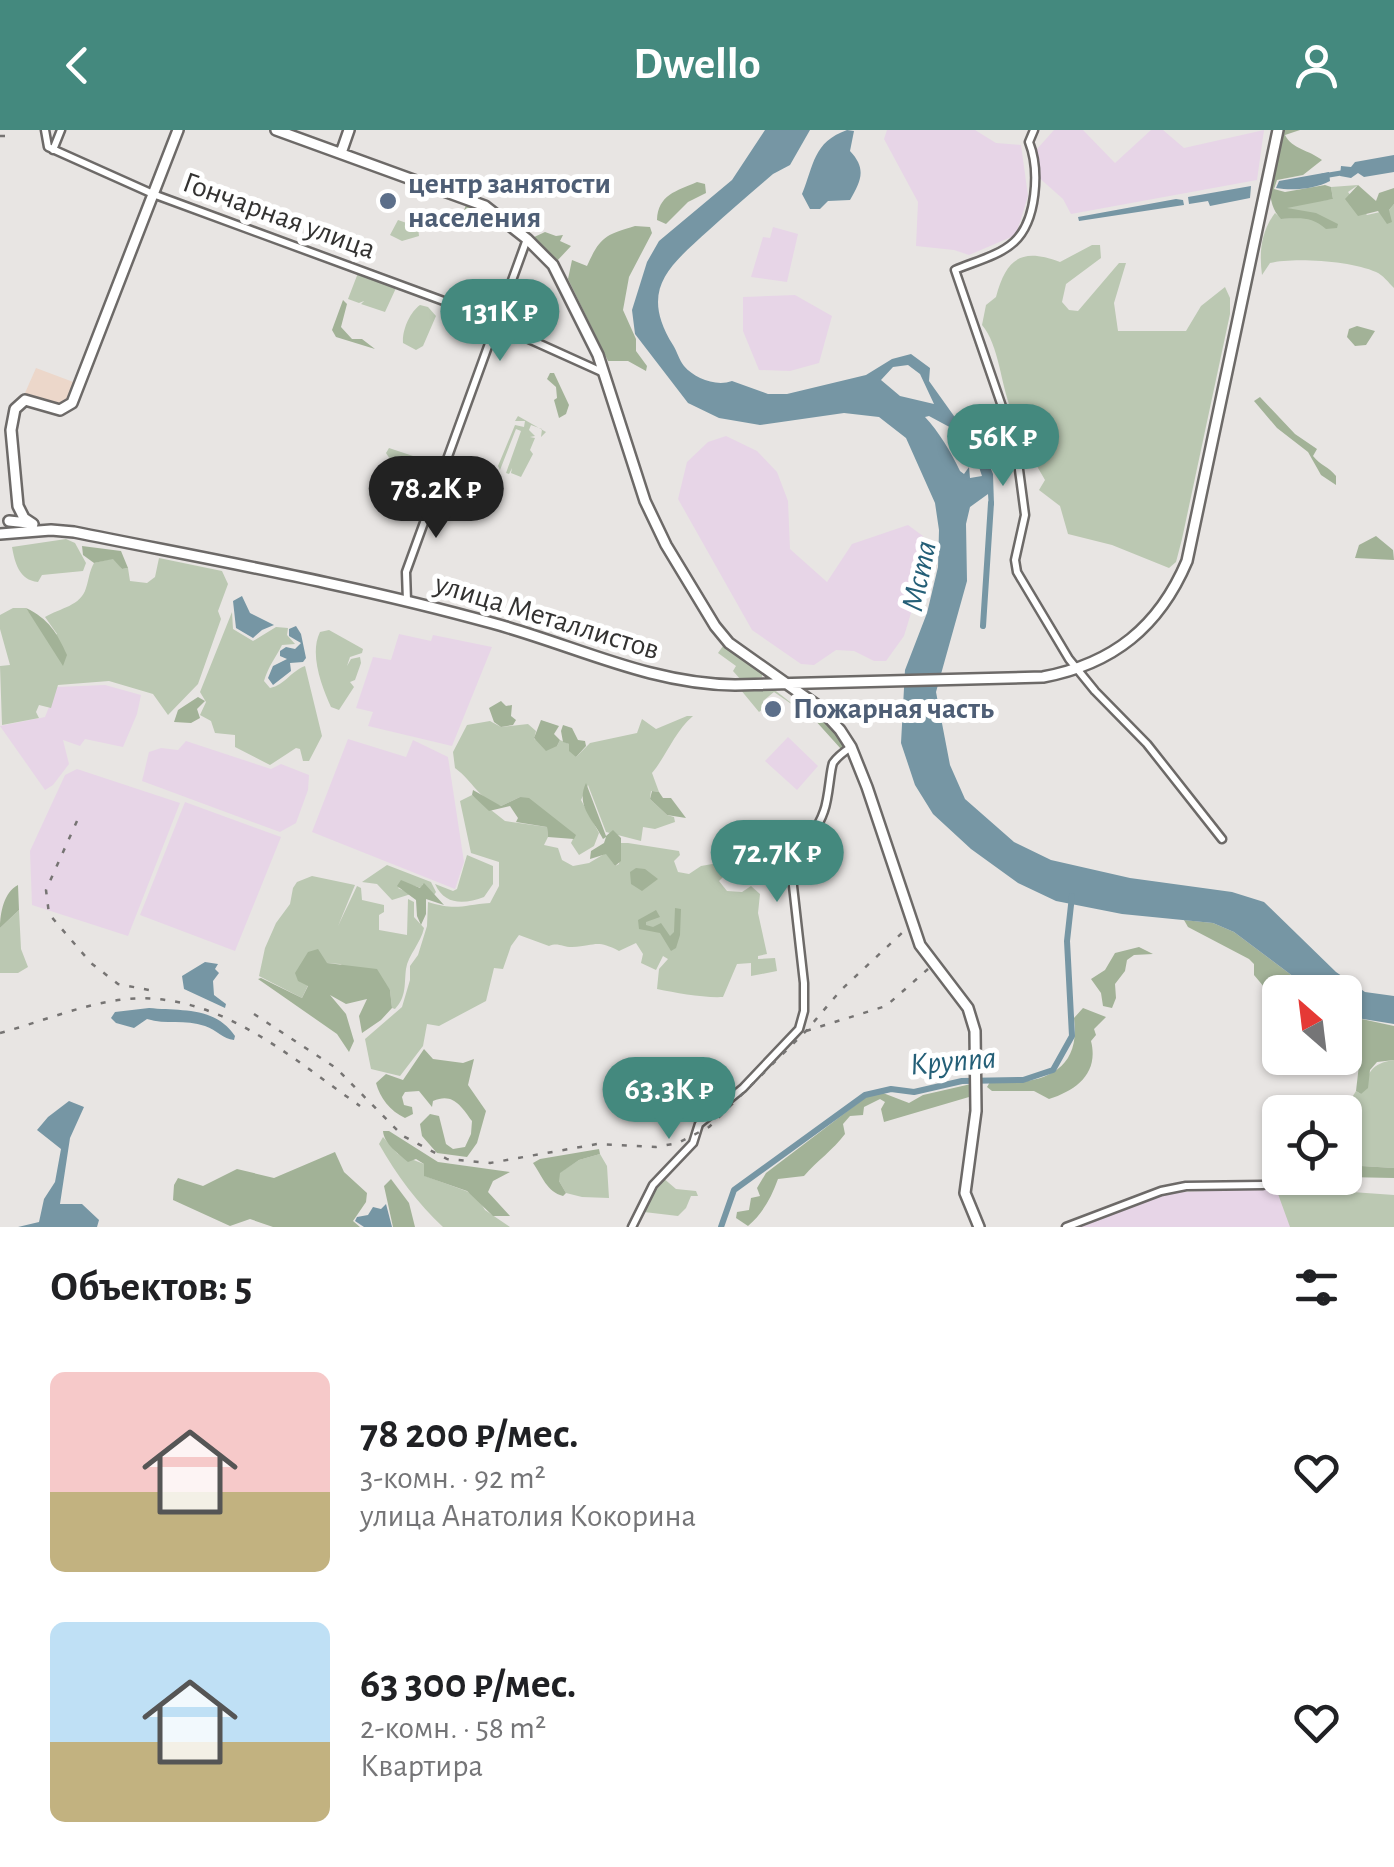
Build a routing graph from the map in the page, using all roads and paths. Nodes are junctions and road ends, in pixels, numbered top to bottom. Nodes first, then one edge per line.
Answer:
1 (44, 130) edge
2 (61, 130) edge
3 (178, 130) edge
4 (276, 130) edge
5 (349, 130) edge
6 (1034, 130) edge
7 (1278, 130) edge
8 (50, 148) junction
9 (341, 153) junction
10 (153, 194) junction
11 (527, 238) junction
12 (496, 324) junction
13 (605, 373) junction
14 (18, 499) junction
15 (34, 524) junction
16 (7, 526) edge
17 (60, 530) junction
18 (407, 602) junction
19 (1079, 670) junction
20 (823, 682) junction
21 (786, 683) junction
22 (818, 706) junction
23 (851, 746) junction
24 (1222, 839) dead end
25 (1262, 1185) edge
26 (632, 1227) edge
27 (978, 1227) edge
28 (1066, 1227) edge

1 - 8 street
2 - 8 street
3 - 10 main road
4 - 9 main road
5 - 9 main road
6 - 19 street
7 - 19 main road
8 - 10 street, Гончарная улица
9 - 11 main road
10 - 12 street, Гончарная улица
10 - 14 main road
11 - 12 street
11 - 13 main road
12 - 13 street, Гончарная улица
12 - 18 street
13 - 21 main road
14 - 15 main road
14 - 16 main road
15 - 16 main road
15 - 17 main road
16 - 17 main road, улица Металлистов
17 - 18 main road, улица Металлистов
18 - 21 main road, улица Металлистов
19 - 20 main road, улица Металлистов
19 - 24 street
20 - 21 main road, улица Металлистов
20 - 22 main road
21 - 22 main road
22 - 23 main road
23 - 26 street
23 - 27 main road
25 - 28 street

